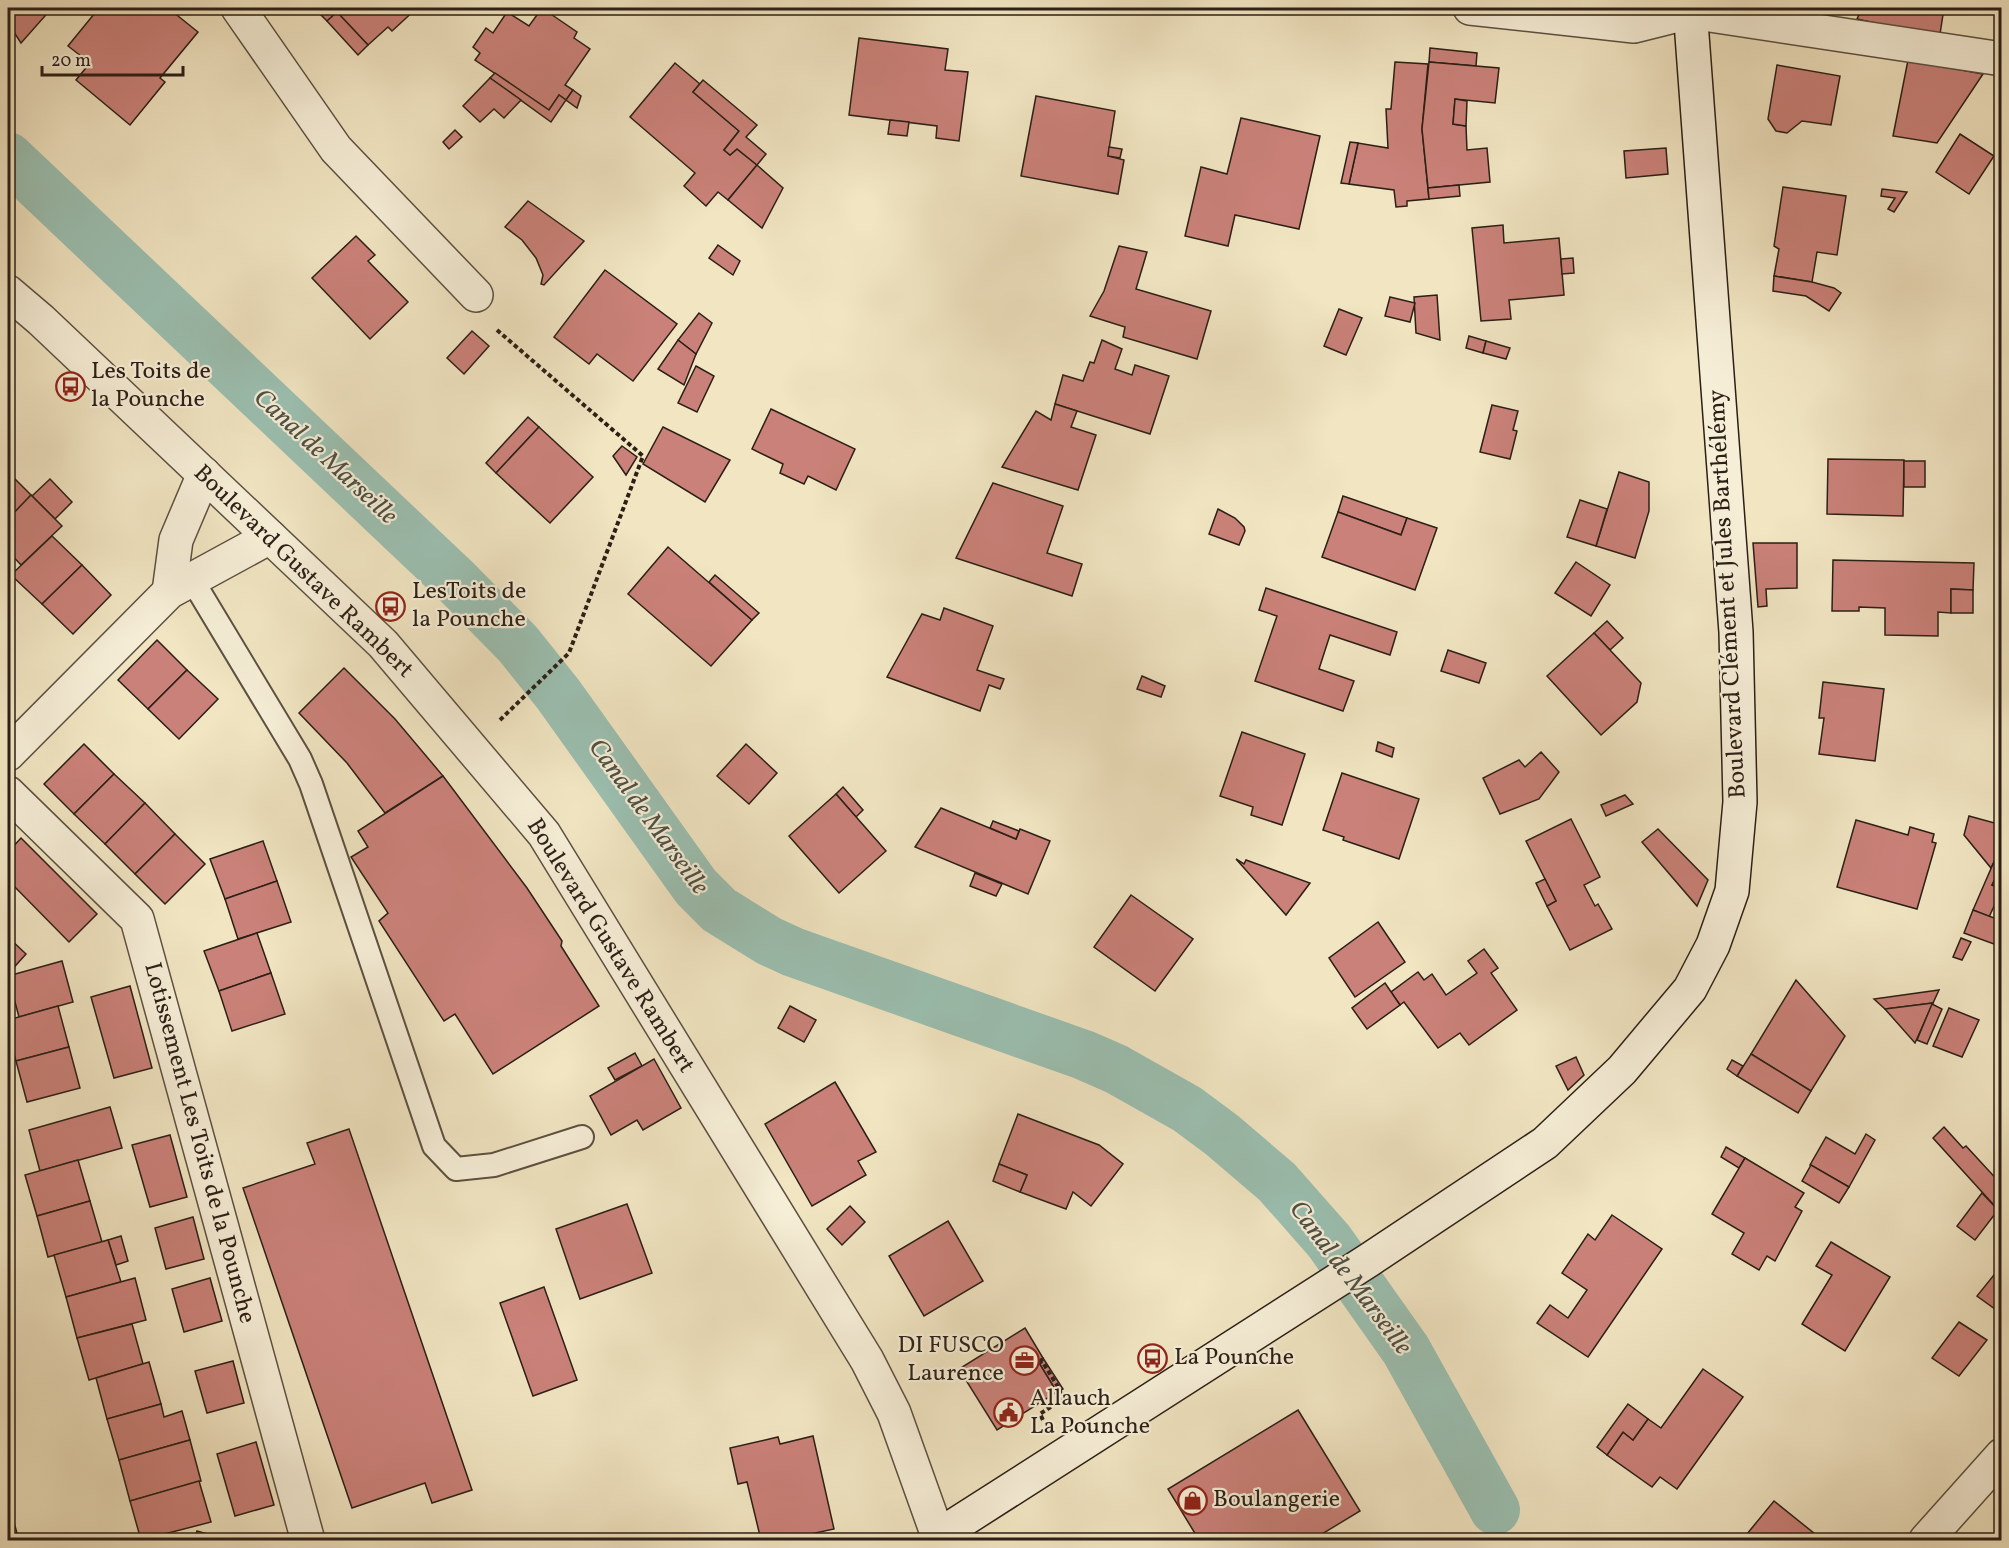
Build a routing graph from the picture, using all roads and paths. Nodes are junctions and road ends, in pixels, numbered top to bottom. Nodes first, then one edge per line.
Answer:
1 (238, 8) edge
2 (1470, 8) edge
3 (1690, 10) edge
4 (2001, 59) edge
5 (8, 292) edge
6 (476, 295) joint
7 (204, 474) junction
8 (270, 537) junction
9 (180, 585) junction
10 (524, 697) dead end
11 (8, 754) edge
12 (8, 793) edge
13 (582, 1137) dead end
14 (1039, 1363) dead end
15 (1046, 1425) dead end
16 (2001, 1455) edge
17 (941, 1539) edge
18 (306, 1540) edge
19 (1926, 1540) edge

1 - 6 street
2 - 3 street
3 - 4 street
3 - 17 street, Boulevard Clément et Jules Barthélémy
5 - 7 street, Boulevard Gustave Rambert
6 - 10 path
7 - 8 street, Boulevard Gustave Rambert
7 - 9 street
8 - 9 street
8 - 17 street, Boulevard Gustave Rambert
9 - 11 street
9 - 13 lane
12 - 18 street, Lotissement Les Toits de la Pounche
14 - 15 path
16 - 19 street

